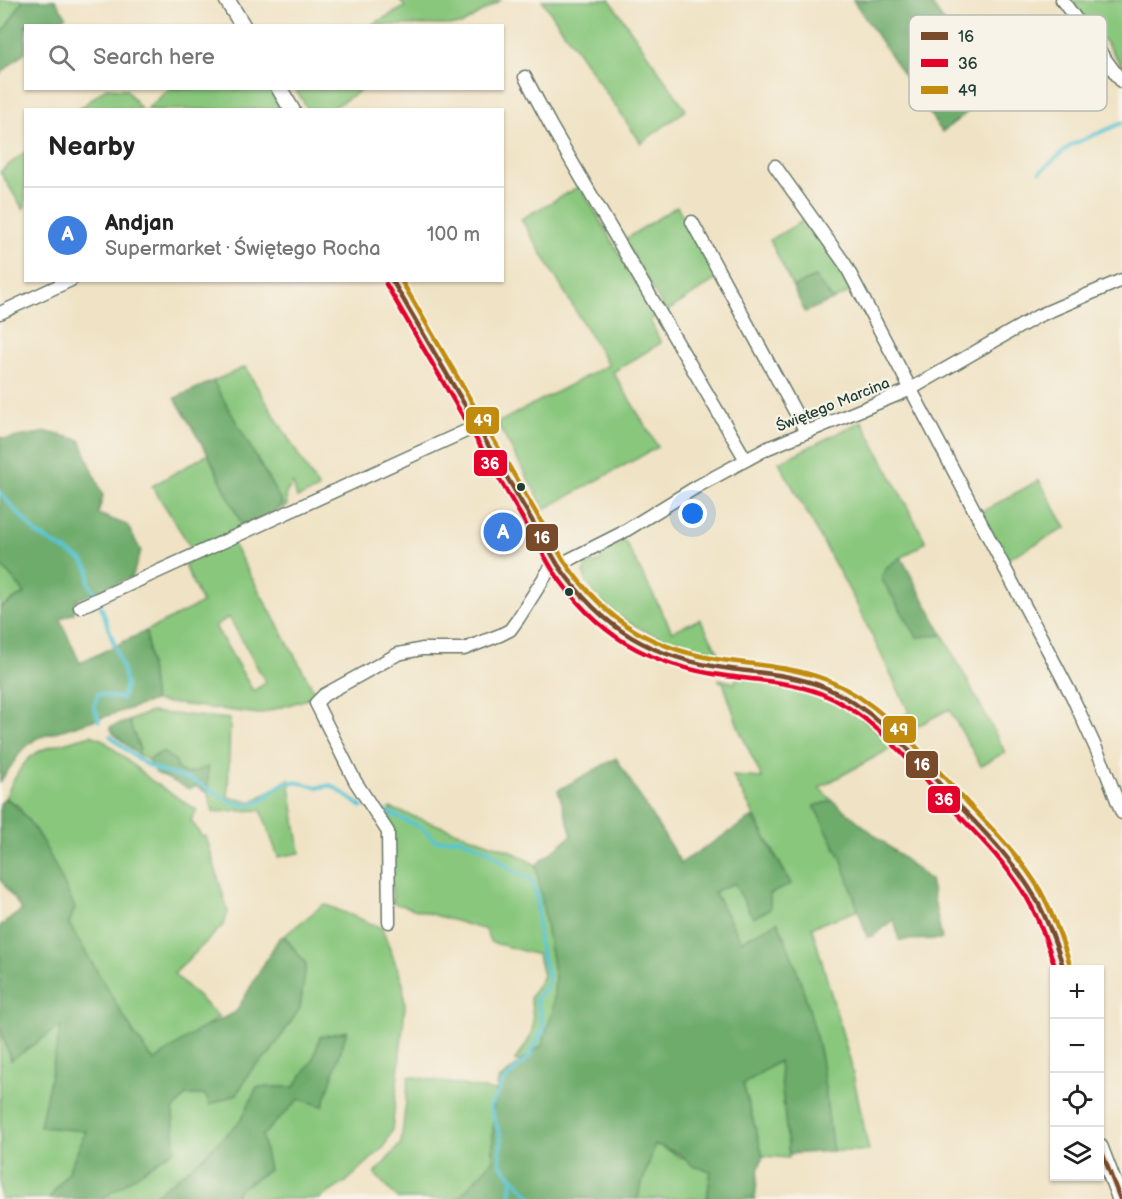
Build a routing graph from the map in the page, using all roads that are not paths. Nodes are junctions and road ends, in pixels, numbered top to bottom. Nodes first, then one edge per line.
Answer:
1 (227, 0) edge
2 (1062, 0) edge
3 (1073, 15) edge
4 (242, 24) edge
5 (1107, 61) edge
6 (525, 77) dead end
7 (1122, 81) edge
8 (280, 90) edge
9 (291, 108) edge
10 (775, 166) dead end
11 (692, 222) dead end
12 (1122, 280) edge
13 (67, 282) edge
14 (393, 282) edge
15 (0, 313) edge
16 (909, 390) junction
17 (477, 426) junction
18 (806, 432) junction
19 (746, 460) junction
20 (558, 565) junction
21 (80, 607) dead end
22 (1122, 813) edge
23 (388, 922) dead end
24 (1063, 965) edge
25 (1104, 1157) edge
26 (1120, 1199) edge

1 - 4 street
2 - 3 street
5 - 7 street
6 - 19 street
8 - 9 street
10 - 16 street
11 - 18 street
12 - 16 street, Świętego Marcina
13 - 15 street
14 - 17 street
16 - 18 street, Świętego Marcina
16 - 22 street
17 - 20 street
17 - 21 street
18 - 19 street, Świętego Marcina
19 - 20 street, Świętego Marcina
20 - 23 street
20 - 24 street
25 - 26 street

